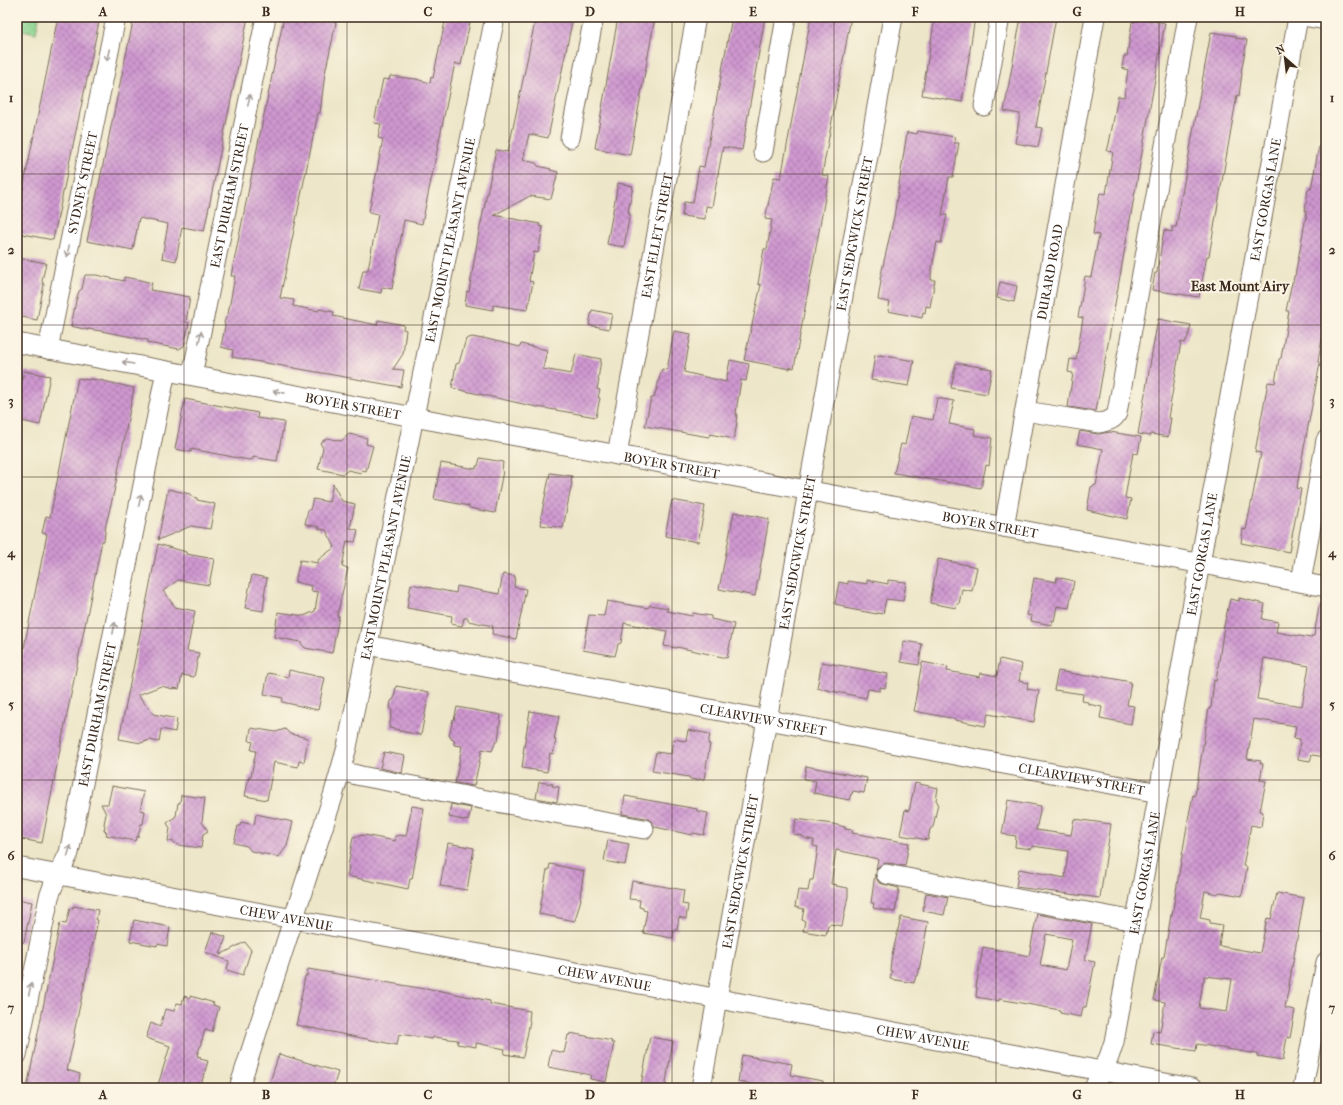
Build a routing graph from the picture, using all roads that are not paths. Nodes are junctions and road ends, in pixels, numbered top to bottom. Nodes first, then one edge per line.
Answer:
1 (116, 17) edge
2 (266, 17) edge
3 (495, 17) edge
4 (594, 17) edge
5 (696, 17) edge
6 (786, 17) edge
7 (893, 17) edge
8 (1000, 17) edge
9 (1095, 17) edge
10 (1188, 17) edge
11 (1298, 17) edge
12 (1308, 17) edge
13 (1326, 20) edge
14 (984, 106) dead end
15 (570, 138) dead end
16 (763, 152) dead end
17 (17, 343) edge
18 (48, 349) junction
19 (166, 371) junction
20 (192, 375) junction
21 (1025, 411) junction
22 (414, 417) junction
23 (1326, 440) edge
24 (616, 455) junction
25 (808, 491) junction
26 (1004, 527) junction
27 (1200, 564) junction
28 (1301, 582) junction
29 (1326, 587) edge
30 (367, 645) junction
31 (767, 720) junction
32 (341, 770) junction
33 (1159, 793) junction
34 (644, 829) dead end
35 (17, 867) edge
36 (886, 874) dead end
37 (59, 875) junction
38 (293, 919) junction
39 (1135, 921) junction
40 (1326, 962) edge
41 (718, 999) junction
42 (17, 1055) edge
43 (1102, 1071) junction
44 (239, 1088) edge
45 (701, 1088) edge
46 (1094, 1088) edge
47 (1192, 1088) edge
48 (1303, 1088) edge

1 -> 18 street, SYDNEY STREET
20 -> 2 street, EAST DURHAM STREET
3 - 22 street, EAST MOUNT PLEASANT AVENUE
4 - 15 street
5 - 24 street, EAST ELLET STREET
6 - 16 street
7 - 25 street, EAST SEDGWICK STREET
8 - 14 street
9 - 21 street, DURARD ROAD
10 - 21 street
11 - 27 street, EAST GORGAS LANE
12 - 13 street
17 - 18 street, BOYER STREET
19 -> 18 street, BOYER STREET
19 - 20 street, BOYER STREET
37 -> 19 street, EAST DURHAM STREET
22 -> 20 street, BOYER STREET
21 - 26 street, DURARD ROAD
22 - 24 street, BOYER STREET
22 - 30 street, EAST MOUNT PLEASANT AVENUE
23 - 28 street
24 - 25 street, BOYER STREET
25 - 26 street, BOYER STREET
25 - 31 street, EAST SEDGWICK STREET
26 - 27 street, BOYER STREET
27 - 28 street, BOYER STREET
27 - 33 street, EAST GORGAS LANE
28 - 29 street, BOYER STREET
30 - 31 street, CLEARVIEW STREET
30 - 32 street, EAST MOUNT PLEASANT AVENUE
31 - 33 street, CLEARVIEW STREET
31 - 41 street, EAST SEDGWICK STREET
32 - 34 street
32 - 38 street, EAST MOUNT PLEASANT AVENUE
33 - 39 street, EAST GORGAS LANE
35 - 37 street, CHEW AVENUE
36 - 39 street
37 - 38 street, CHEW AVENUE
42 -> 37 street, EAST DURHAM STREET
38 - 41 street, CHEW AVENUE
38 - 44 street, EAST MOUNT PLEASANT AVENUE
39 - 43 street, EAST GORGAS LANE
40 - 48 street
41 - 43 street, CHEW AVENUE
41 - 45 street, EAST SEDGWICK STREET
43 - 46 street, EAST GORGAS LANE
43 - 47 street, CHEW AVENUE

